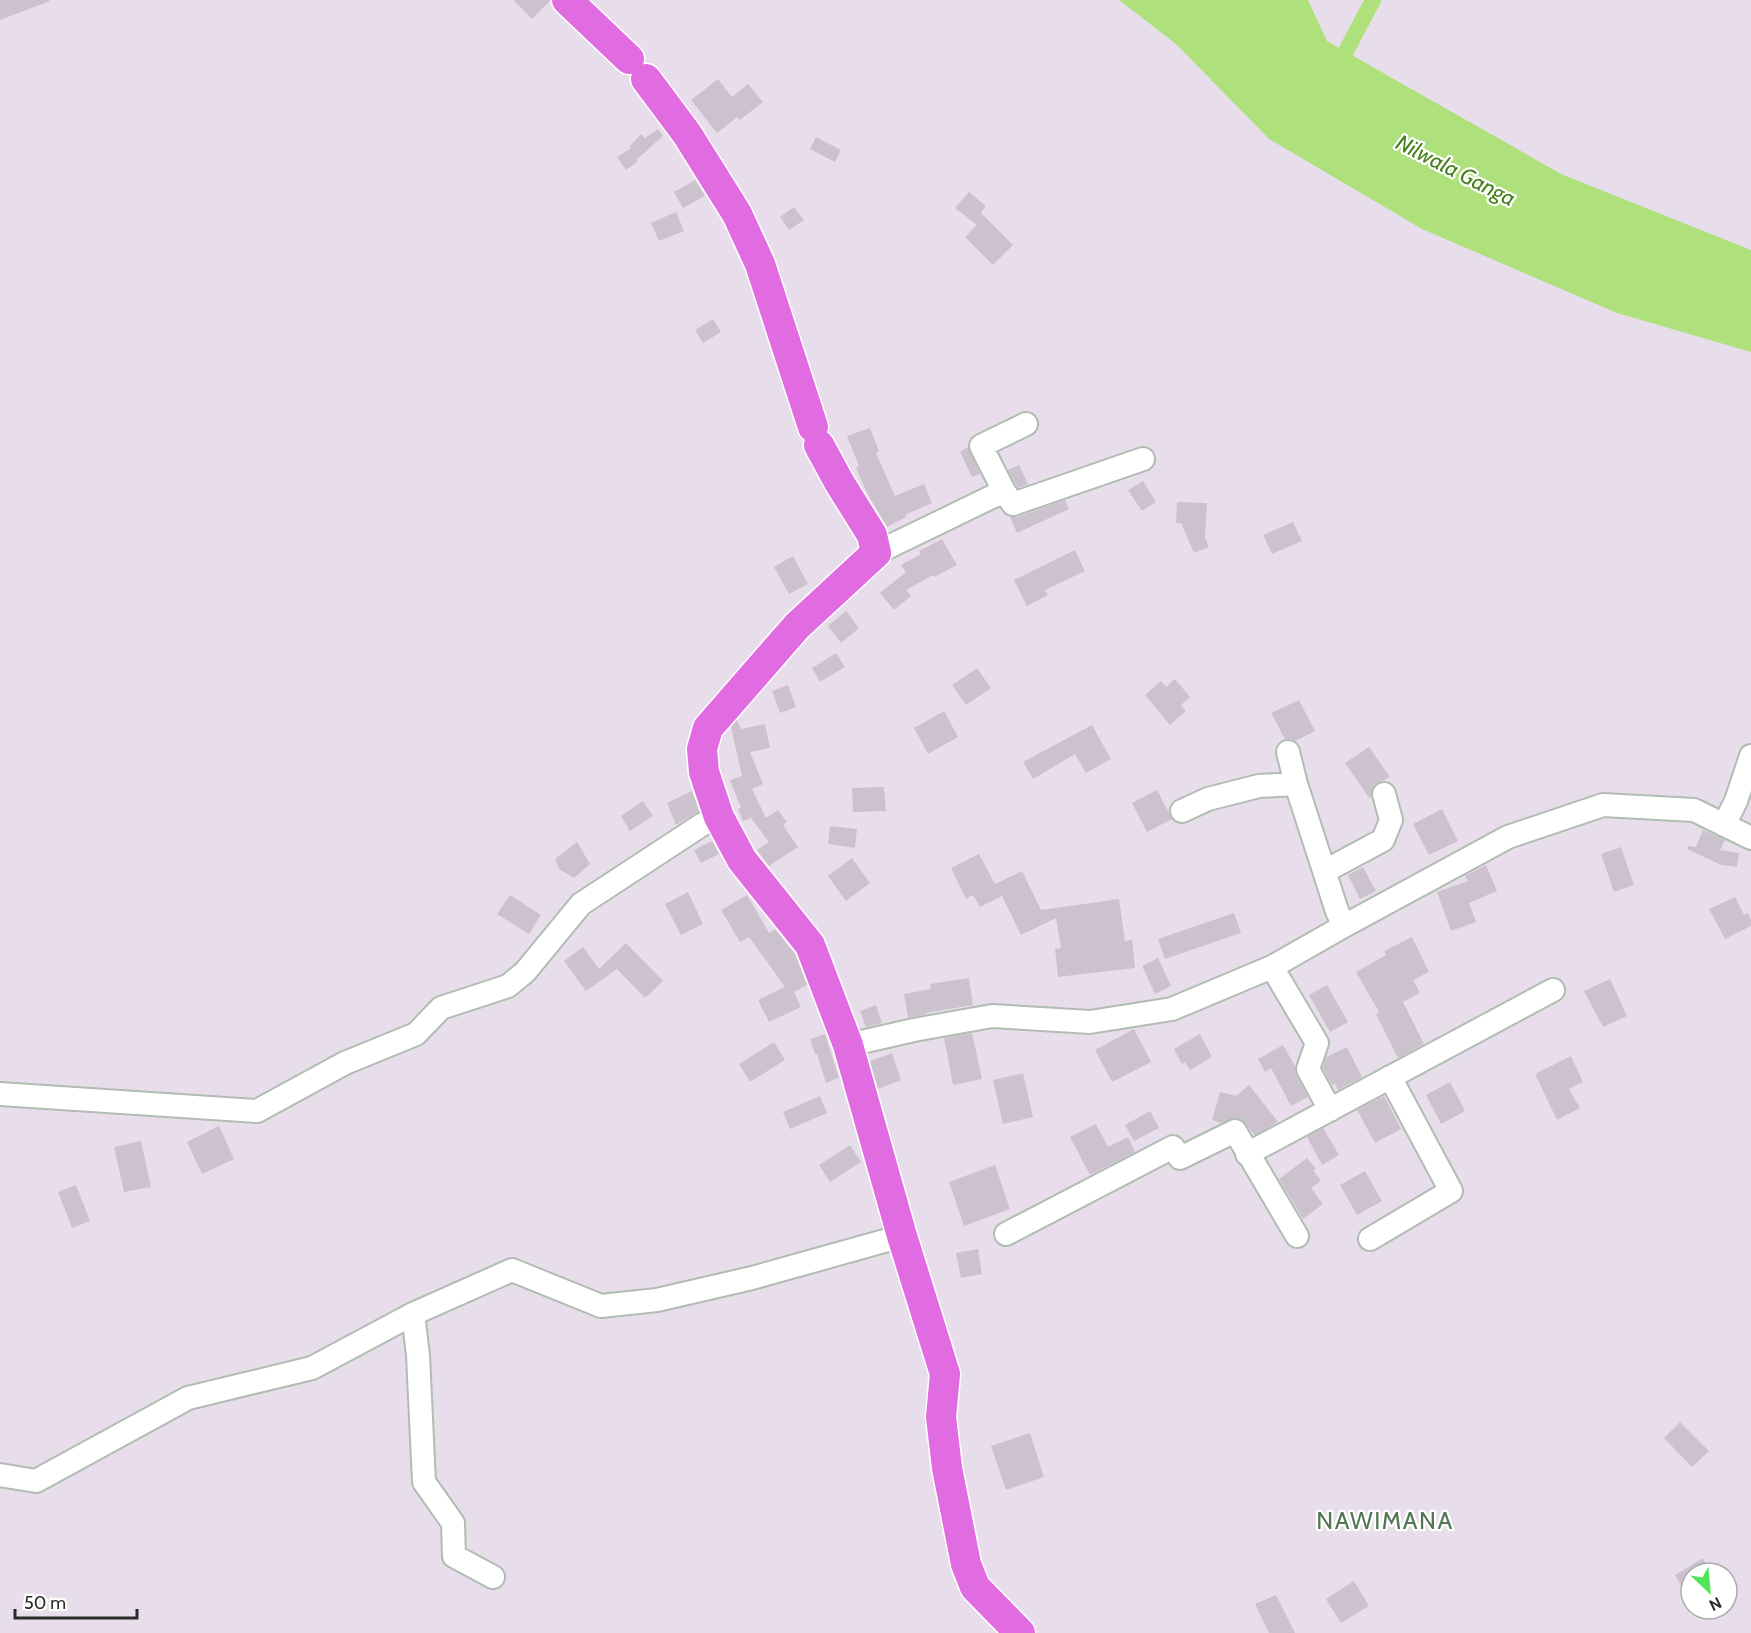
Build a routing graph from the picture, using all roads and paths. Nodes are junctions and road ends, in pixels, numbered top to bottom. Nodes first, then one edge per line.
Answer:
1 (567, 0) edge
2 (1026, 424) dead end
3 (1143, 459) dead end
4 (1004, 490) junction
5 (876, 553) junction
6 (1288, 752) dead end
7 (1751, 756) edge
8 (1296, 784) junction
9 (1384, 794) dead end
10 (1182, 811) dead end
11 (719, 817) junction
12 (1724, 825) junction
13 (1751, 838) edge
14 (1325, 871) junction
15 (1344, 926) junction
16 (1272, 967) junction
17 (1553, 990) dead end
18 (848, 1045) junction
19 (1390, 1077) junction
20 (0, 1094) edge
21 (1330, 1110) junction
22 (1247, 1154) junction
23 (1006, 1233) dead end
24 (902, 1236) junction
25 (1297, 1236) dead end
26 (1370, 1239) dead end
27 (413, 1314) junction
28 (0, 1475) edge
29 (494, 1577) dead end
30 (1020, 1633) edge

1 - 5 main road
2 - 4 street
3 - 4 street
4 - 5 street
5 - 11 main road
6 - 8 street
7 - 12 street
8 - 10 street
8 - 14 street
9 - 14 street
11 - 18 main road
11 - 20 street
12 - 13 street
12 - 15 street
14 - 15 street
15 - 16 street
16 - 18 street
16 - 21 street
17 - 19 street
18 - 24 main road
19 - 21 street
19 - 26 street
21 - 22 street
22 - 23 street
22 - 25 street
24 - 27 street
24 - 30 main road
27 - 28 street
27 - 29 street

